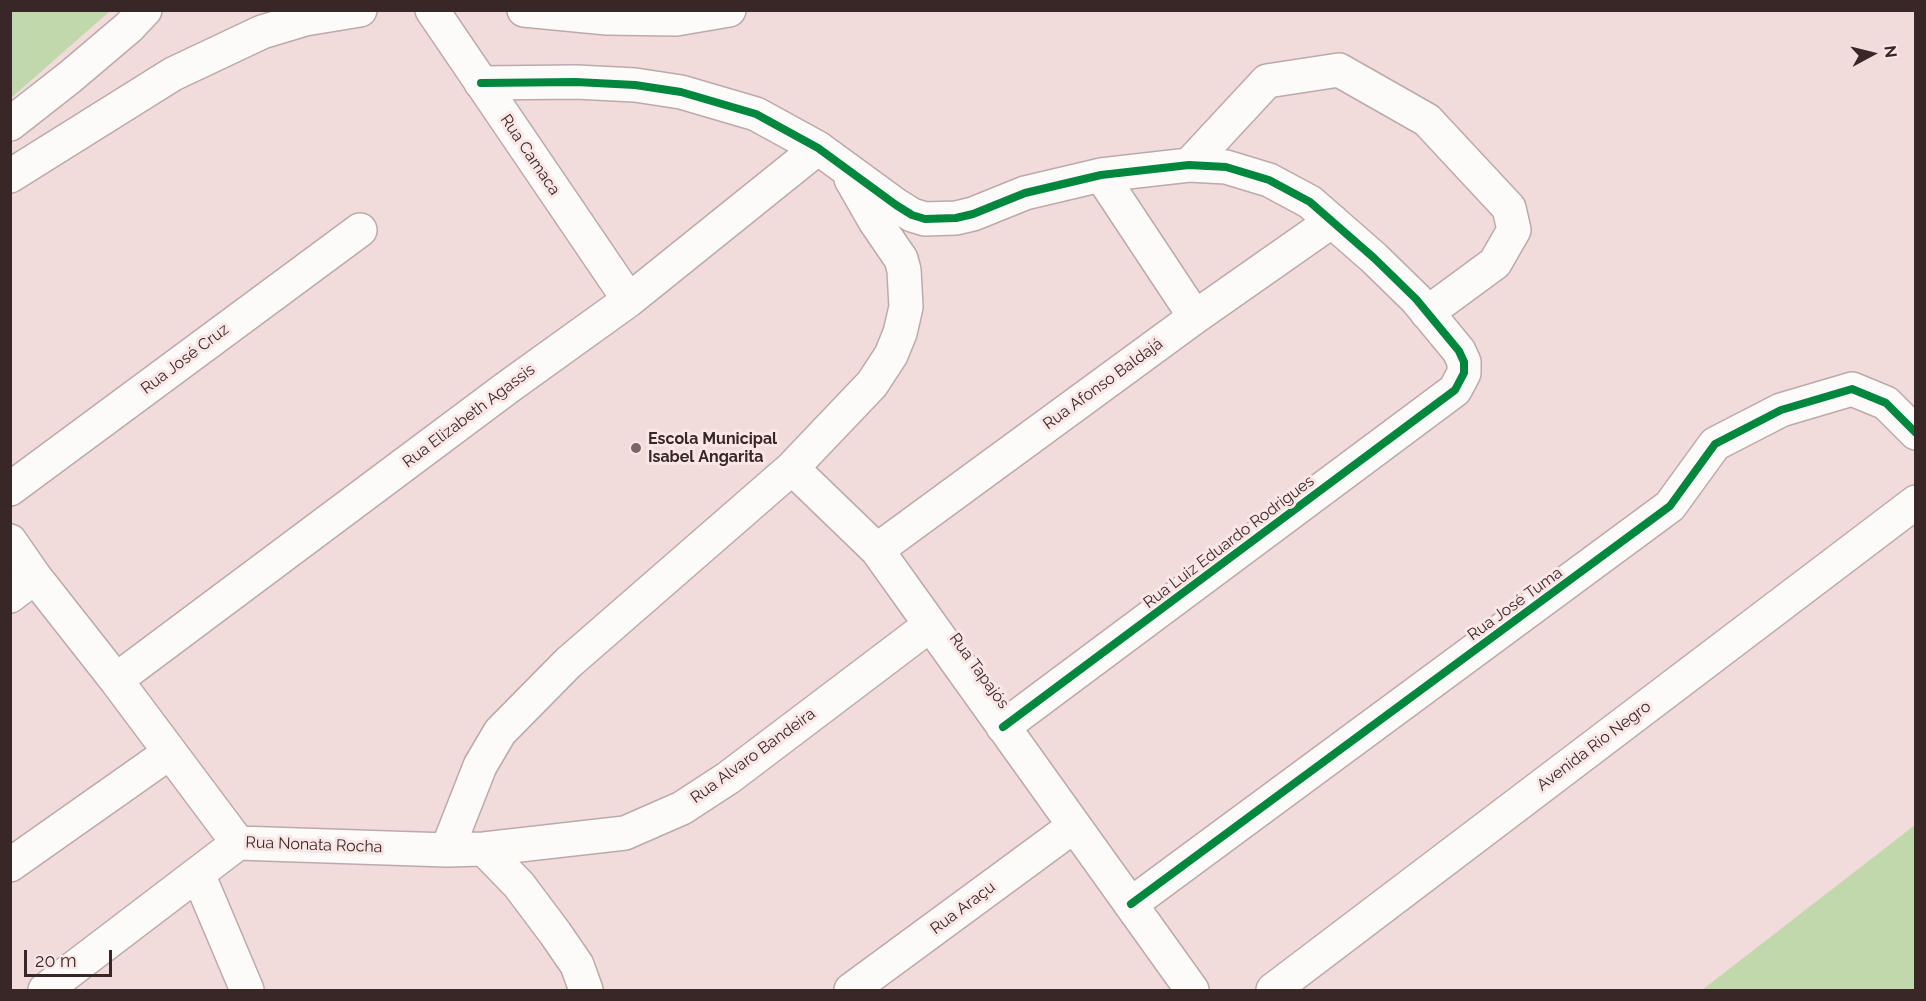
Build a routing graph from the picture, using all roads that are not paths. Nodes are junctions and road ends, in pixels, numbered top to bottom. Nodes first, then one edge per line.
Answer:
1 (145, 10) edge
2 (360, 10) edge
3 (432, 10) edge
4 (524, 10) edge
5 (729, 10) edge
6 (481, 83) junction
7 (10, 124) edge
8 (818, 148) junction
9 (1189, 165) junction
10 (846, 170) junction
11 (1101, 175) junction
12 (10, 176) edge
13 (1332, 221) junction
14 (360, 230) dead end
15 (629, 300) junction
16 (1427, 313) junction
17 (1195, 317) junction
18 (1916, 433) edge
19 (792, 468) junction
20 (10, 489) edge
21 (1916, 502) edge
22 (10, 541) edge
23 (877, 550) junction
24 (23, 586) edge
25 (930, 625) junction
26 (116, 680) junction
27 (1003, 727) junction
28 (169, 753) junction
29 (1074, 826) junction
30 (238, 843) junction
31 (484, 849) junction
32 (447, 850) junction
33 (10, 865) edge
34 (198, 874) junction
35 (1131, 904) junction
36 (45, 990) edge
37 (247, 990) edge
38 (586, 990) edge
39 (851, 990) edge
40 (1192, 990) edge
41 (1273, 990) edge

1 - 7 street
2 - 12 street
3 - 6 street, Rua Camaca
4 - 5 street
6 - 8 street
6 - 15 street, Rua Camaca
8 - 10 street
8 - 15 street, Rua Elizabeth Agassis
9 - 11 street
9 - 13 street
9 - 16 street
10 - 11 street
10 - 19 street
11 - 17 street
13 - 16 street
13 - 17 street, Rua Afonso Baldajá
14 - 20 street, Rua José Cruz
15 - 26 street, Rua Elizabeth Agassis
16 - 27 street, Rua Luiz Eduardo Rodrigues
17 - 23 street, Rua Afonso Baldajá
18 - 35 street, Rua José Tuma
19 - 23 street, Rua Tapajós
19 - 32 street
21 - 41 street, Avenida Rio Negro
22 - 24 street, Rua Nonata Rocha
23 - 25 street, Rua Tapajós
24 - 26 street, Rua Nonata Rocha
25 - 27 street, Rua Tapajós
25 - 31 street, Rua Alvaro Bandeira
26 - 28 street, Rua Nonata Rocha
27 - 29 street, Rua Tapajós
28 - 30 street, Rua Nonata Rocha
28 - 33 street
29 - 35 street, Rua Tapajós
29 - 39 street, Rua Araçu
30 - 32 street, Rua Nonata Rocha
30 - 34 street
31 - 32 street, Rua Nonata Rocha
31 - 38 street
34 - 36 street
34 - 37 street
35 - 40 street, Rua Tapajós

